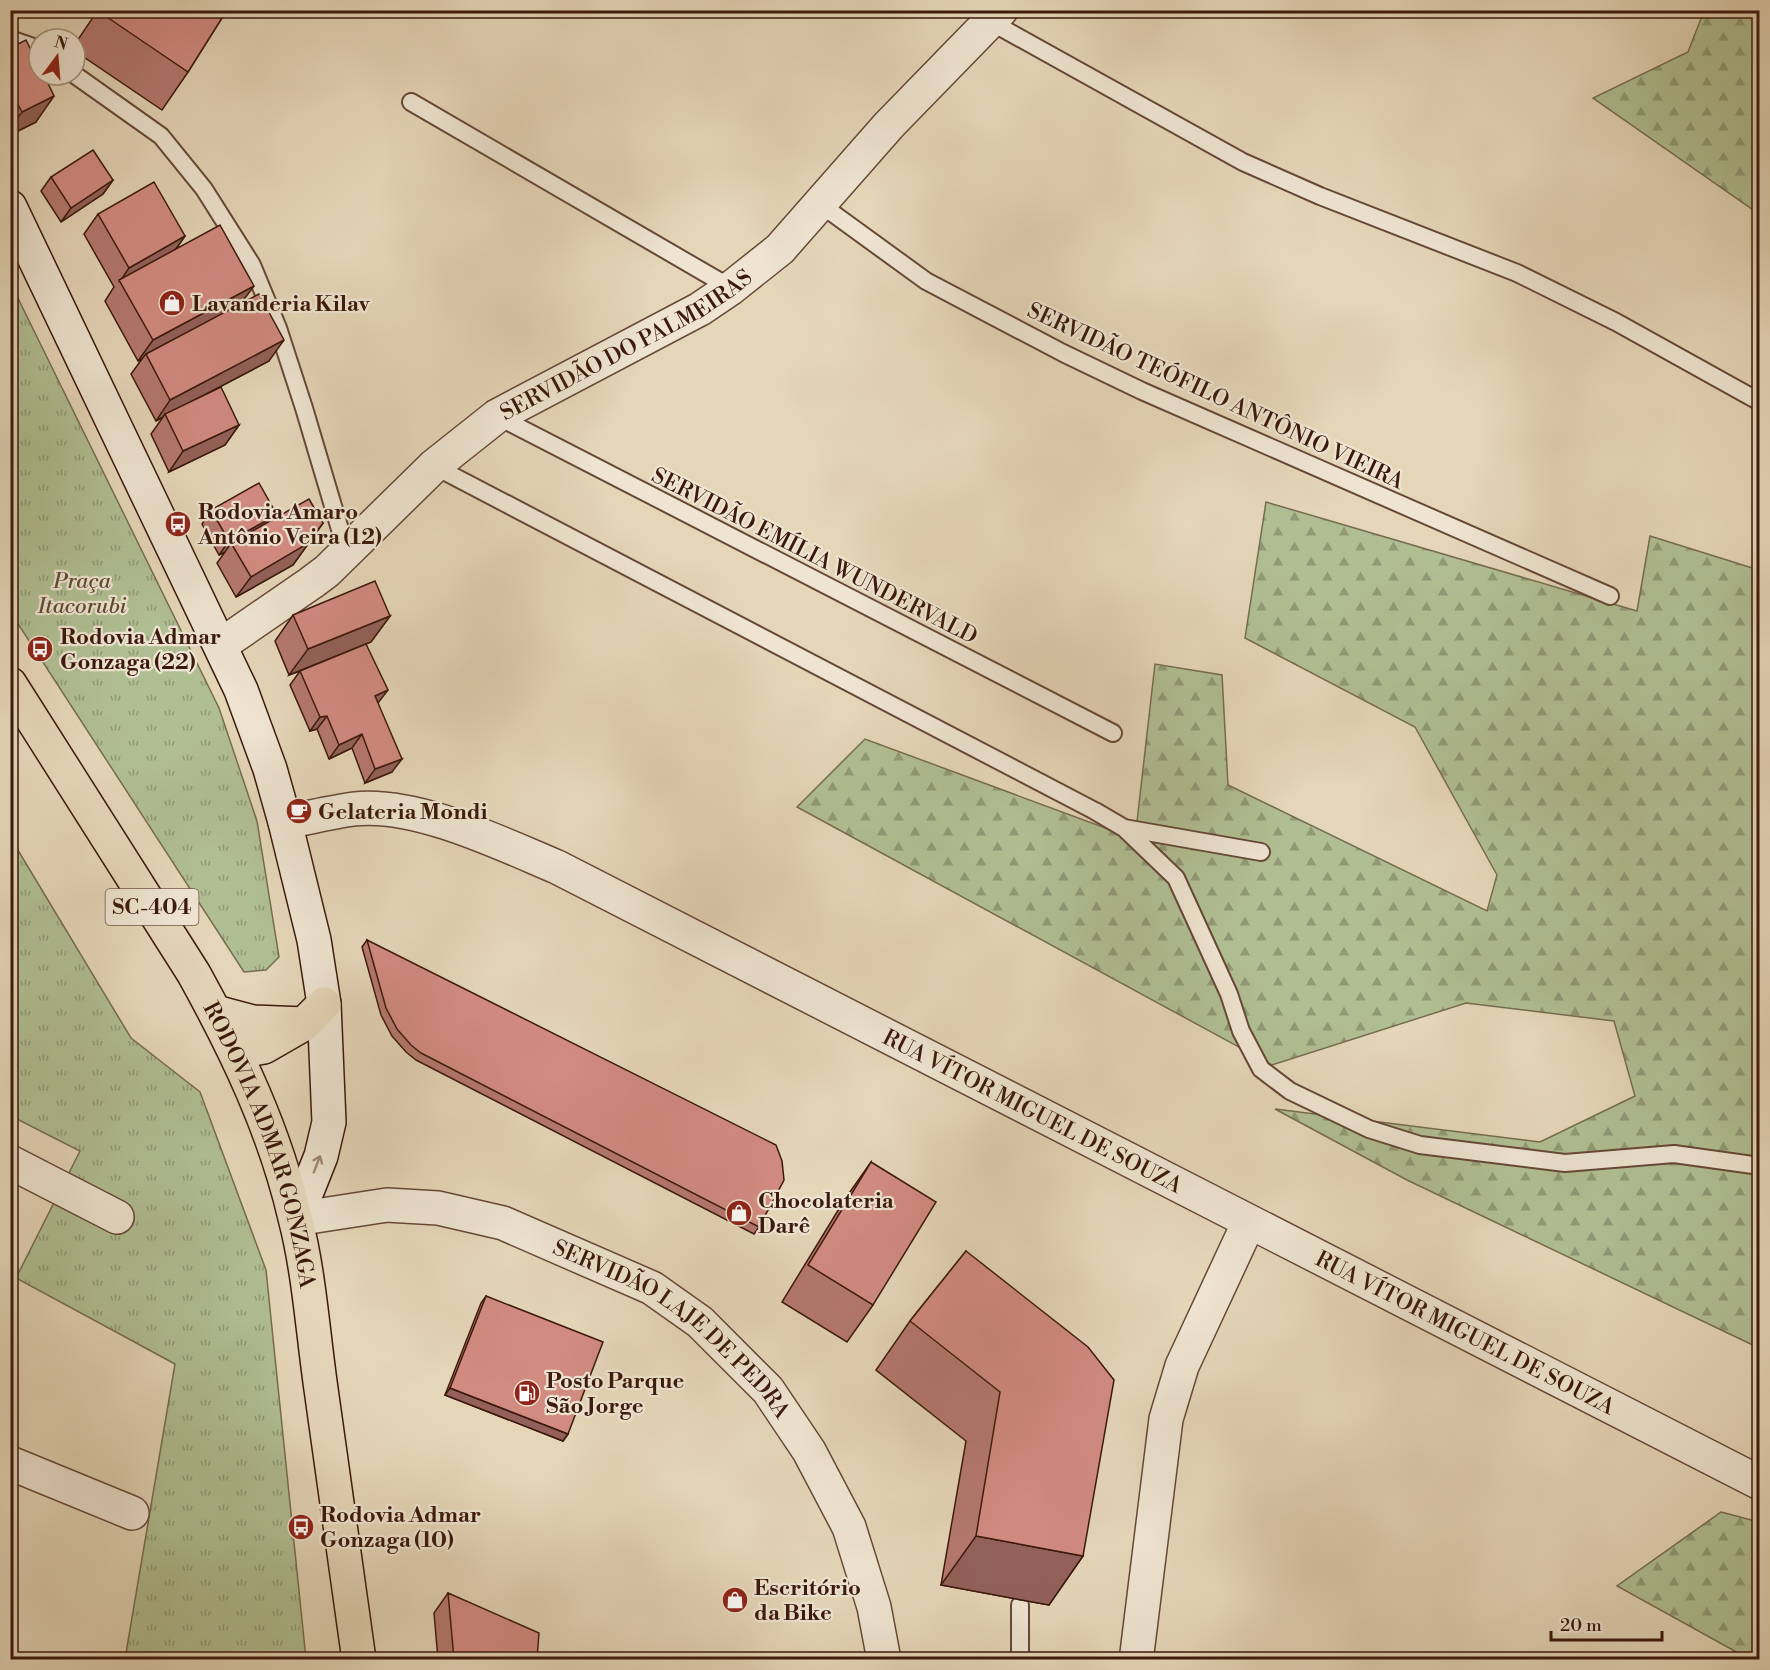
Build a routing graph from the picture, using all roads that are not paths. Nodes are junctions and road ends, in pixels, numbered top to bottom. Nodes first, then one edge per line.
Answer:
1 (996, 16) edge
2 (10, 39) edge
3 (27, 45) edge
4 (87, 84) edge
5 (411, 102) dead end
6 (820, 204) junction
7 (10, 207) edge
8 (731, 288) junction
9 (1760, 402) edge
10 (497, 416) junction
11 (434, 466) junction
12 (347, 553) junction
13 (1610, 596) dead end
14 (221, 645) junction
15 (10, 684) edge
16 (1113, 733) dead end
17 (285, 822) junction
18 (1124, 828) junction
19 (1261, 852) dead end
20 (215, 1012) junction
21 (314, 1014) junction
22 (235, 1052) junction
23 (10, 1162) edge
24 (1760, 1166) edge
25 (117, 1217) dead end
26 (296, 1219) junction
27 (1248, 1222) junction
28 (10, 1463) edge
29 (1760, 1483) edge
30 (132, 1513) dead end
31 (1020, 1605) edge
32 (359, 1659) edge
33 (884, 1659) edge
34 (1020, 1659) edge
35 (1138, 1659) edge

1 - 6 street, SERVIDÃO DO PALMEIRAS
1 - 9 lane
2 - 3 lane
4 - 12 lane
5 - 8 lane
6 - 8 street, SERVIDÃO DO PALMEIRAS
6 - 13 lane, SERVIDÃO TEÓFILO ANTÔNIO VIEIRA
7 - 14 street
8 - 10 street, SERVIDÃO DO PALMEIRAS
10 - 11 street, SERVIDÃO DO PALMEIRAS
10 - 16 lane, SERVIDÃO EMÍLIA WUNDERVALD
11 - 12 street, SERVIDÃO DO PALMEIRAS
11 - 18 lane
12 - 14 street, SERVIDÃO DO PALMEIRAS
14 - 17 street
15 - 20 main road, RODOVIA ADMAR GONZAGA / SC-404
17 - 21 street
17 - 27 street, RUA VÍTOR MIGUEL DE SOUZA
18 - 19 lane
18 - 24 lane
20 - 21 main road
20 - 22 main road, RODOVIA ADMAR GONZAGA / SC-404
21 - 22 main road
26 -> 21 street
22 - 26 main road, RODOVIA ADMAR GONZAGA / SC-404
23 - 25 street
26 - 32 main road, RODOVIA ADMAR GONZAGA / SC-404
26 - 33 street, SERVIDÃO LAJE DE PEDRA
27 - 29 street, RUA VÍTOR MIGUEL DE SOUZA
27 - 35 street
28 - 30 street
31 - 34 lane

